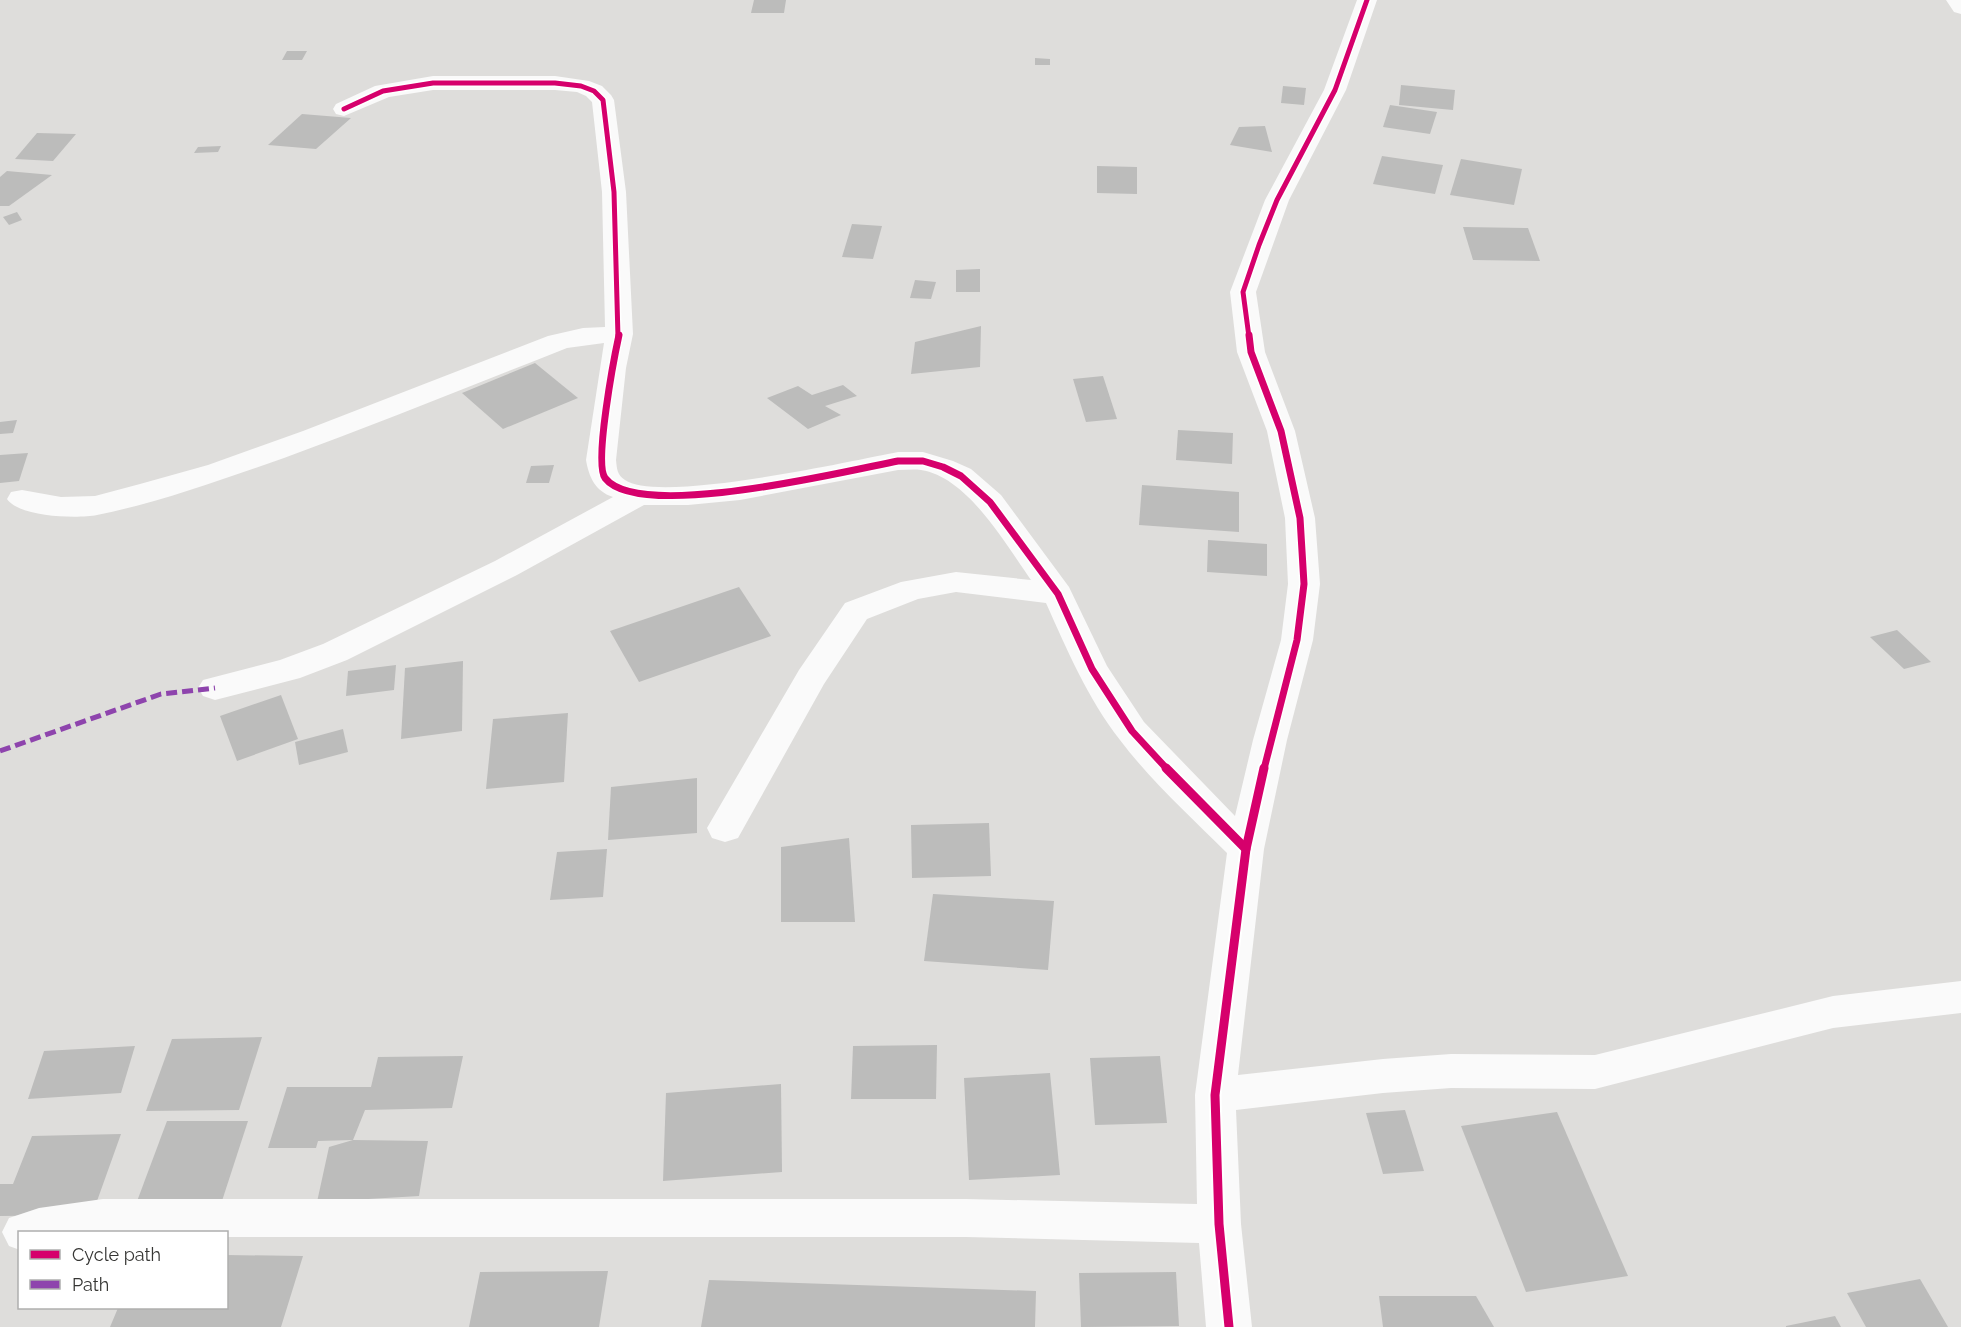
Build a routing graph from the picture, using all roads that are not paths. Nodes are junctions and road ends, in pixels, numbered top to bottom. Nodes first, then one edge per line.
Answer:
1 (1367, 0) edge
2 (1956, 0) edge
3 (1961, 8) edge
4 (344, 109) dead end
5 (619, 334) junction
6 (639, 495) junction
7 (22, 499) dead end
8 (1058, 594) junction
9 (215, 688) dead end
10 (725, 828) dead end
11 (1246, 849) junction
12 (1961, 997) edge
13 (1215, 1095) junction
14 (1220, 1224) junction
15 (30, 1231) edge
16 (18, 1235) edge
17 (0, 1240) edge
18 (1229, 1327) edge

1 - 11 street
2 - 3 street
4 - 5 street
5 - 6 street
5 - 7 street
6 - 8 street
6 - 9 street
8 - 10 street
8 - 11 street
11 - 13 street
12 - 13 street
13 - 14 street
14 - 15 street
14 - 18 street
16 - 17 street

